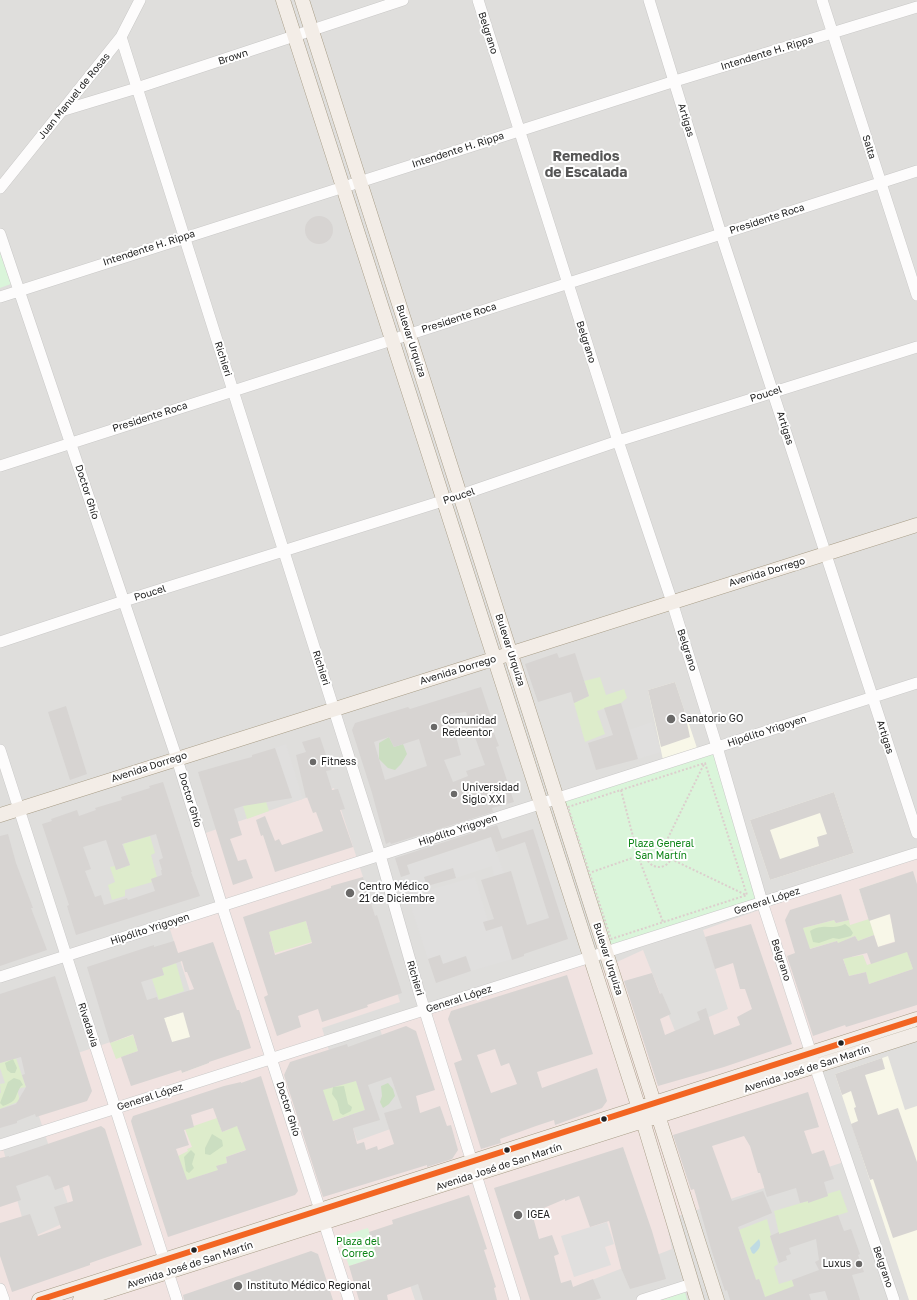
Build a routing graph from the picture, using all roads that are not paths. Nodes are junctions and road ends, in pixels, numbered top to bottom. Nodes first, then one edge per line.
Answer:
1 (140, 0) edge
2 (283, 0) edge
3 (302, 0) edge
4 (403, 0) edge
5 (478, 0) edge
6 (649, 0) edge
7 (822, 0) edge
8 (917, 7) edge
9 (312, 31) junction
10 (832, 33) junction
11 (295, 37) junction
12 (121, 38) junction
13 (674, 81) junction
14 (137, 88) junction
15 (61, 111) junction
16 (520, 130) junction
17 (917, 171) edge
18 (360, 181) junction
19 (881, 182) junction
20 (343, 186) junction
21 (0, 188) edge
22 (0, 234) edge
23 (721, 234) junction
24 (184, 237) junction
25 (568, 283) junction
26 (18, 291) junction
27 (917, 294) edge
28 (0, 296) edge
29 (409, 334) junction
30 (392, 340) junction
31 (917, 347) edge
32 (233, 391) junction
33 (774, 391) junction
34 (618, 441) junction
35 (71, 443) junction
36 (0, 466) edge
37 (460, 496) junction
38 (444, 501) junction
39 (917, 525) edge
40 (284, 552) junction
41 (826, 554) junction
42 (124, 602) junction
43 (672, 602) junction
44 (0, 642) edge
45 (511, 654) junction
46 (494, 658) junction
47 (917, 683) edge
48 (872, 697) junction
49 (333, 708) junction
50 (717, 747) junction
51 (0, 750) edge
52 (177, 759) junction
53 (557, 798) junction
54 (541, 804) junction
55 (20, 809) junction
56 (0, 815) edge
57 (917, 833) edge
58 (917, 853) edge
59 (380, 855) junction
60 (762, 902) junction
61 (222, 906) junction
62 (606, 952) junction
63 (65, 956) junction
64 (590, 957) junction
65 (0, 977) edge
66 (426, 1010) junction
67 (917, 1019) edge
68 (917, 1034) edge
69 (272, 1058) junction
70 (813, 1060) junction
71 (115, 1109) junction
72 (657, 1109) junction
73 (641, 1115) junction
74 (0, 1145) edge
75 (474, 1168) junction
76 (322, 1216) junction
77 (166, 1266) junction
78 (692, 1284) junction
79 (0, 1289) edge
80 (4, 1300) edge
81 (39, 1300) edge
82 (80, 1300) edge
83 (177, 1300) edge
84 (349, 1300) edge
85 (515, 1300) edge
86 (642, 1300) edge
87 (698, 1300) edge
88 (717, 1300) edge
89 (894, 1300) edge

1 - 12 street, Juan Manuel de Rosas
2 - 11 main road, Bulevar Urquiza
3 - 9 main road, Bulevar Urquiza
4 - 9 street, Brown
5 - 16 street, Belgrano
6 - 13 street, Artigas
7 - 10 street, Salta
8 - 10 street, Intendente H. Rippa
9 - 11 street, Brown
9 - 18 main road, Bulevar Urquiza
10 - 13 street, Intendente H. Rippa
10 - 19 street, Salta
11 - 14 street, Brown
11 - 20 main road, Bulevar Urquiza
12 - 14 street, Richieri
12 - 15 street, Juan Manuel de Rosas
13 - 16 street, Intendente H. Rippa
13 - 23 street, Artigas
14 - 15 street, Brown
14 - 24 street, Richieri
15 - 21 street, Juan Manuel de Rosas
16 - 18 street, Intendente H. Rippa
16 - 25 street, Belgrano
17 - 19 street, Presidente Roca
18 - 20 street, Intendente H. Rippa
18 - 29 main road, Bulevar Urquiza
19 - 23 street, Presidente Roca
19 - 27 street, Salta
20 - 24 street, Intendente H. Rippa
20 - 30 main road, Bulevar Urquiza
22 - 26 street, Doctor Ghío
23 - 25 street, Presidente Roca
23 - 33 street, Artigas
24 - 26 street, Intendente H. Rippa
24 - 32 street, Richieri
25 - 29 street, Presidente Roca
25 - 34 street, Belgrano
26 - 28 street, Intendente H. Rippa
26 - 35 street, Doctor Ghío
29 - 30 street, Presidente Roca
29 - 37 main road, Bulevar Urquiza
30 - 32 street, Presidente Roca
30 - 38 main road, Bulevar Urquiza
31 - 33 street, Poucel
32 - 35 street, Presidente Roca
32 - 40 street, Richieri
33 - 34 street, Poucel
33 - 41 street, Artigas
34 - 37 street, Poucel
34 - 43 street, Belgrano
35 - 36 street, Presidente Roca
35 - 42 street, Doctor Ghío
37 - 38 street, Poucel
37 - 45 main road, Bulevar Urquiza
38 - 40 street, Poucel
38 - 46 main road, Bulevar Urquiza
39 - 41 main road, Avenida Dorrego
40 - 42 street, Poucel
40 - 49 street, Richieri
41 - 43 main road, Avenida Dorrego
41 - 48 street, Artigas
42 - 44 street, Poucel
42 - 52 street, Doctor Ghío
43 - 45 main road, Avenida Dorrego
43 - 50 street, Belgrano
45 - 46 main road, Avenida Dorrego
45 - 53 main road, Bulevar Urquiza
46 - 49 main road, Avenida Dorrego
46 - 54 main road, Bulevar Urquiza
47 - 48 street, Hipólito Yrigoyen
48 - 50 street, Hipólito Yrigoyen
48 - 57 street, Artigas
49 - 52 main road, Avenida Dorrego
49 - 59 street, Richieri
50 - 53 street, Hipólito Yrigoyen
50 - 60 street, Belgrano
51 - 55 street, Rivadavia
52 - 55 main road, Avenida Dorrego
52 - 61 street, Doctor Ghío
53 - 54 street, Hipólito Yrigoyen
53 - 62 main road, Bulevar Urquiza
54 - 59 street, Hipólito Yrigoyen
54 - 64 main road, Bulevar Urquiza
55 - 56 main road, Avenida Dorrego
55 - 63 street, Rivadavia
58 - 60 street, General López
59 - 61 street, Hipólito Yrigoyen
59 - 66 street, Richieri
60 - 62 street, General López
60 - 70 street, Belgrano
61 - 63 street, Hipólito Yrigoyen
61 - 69 street, Doctor Ghío
62 - 64 street, General López
62 - 72 main road, Bulevar Urquiza
63 - 65 street, Hipólito Yrigoyen
63 - 71 street, Rivadavia
64 - 66 street, General López
64 - 73 main road, Bulevar Urquiza
66 - 69 street, General López
66 - 75 street, Richieri
67 - 70 main road, Avenida José de San Martín
68 - 70 main road, Avenida José de San Martín
69 - 71 street, General López
69 - 76 street, Doctor Ghío
70 - 72 main road, Avenida José de San Martín
70 - 89 street, Belgrano
71 - 74 street, General López
71 - 77 street, Rivadavia
72 - 73 main road, Avenida José de San Martín
72 - 88 main road, Bulevar Urquiza
73 - 75 main road, Avenida José de San Martín
73 - 78 main road, Bulevar Urquiza
75 - 76 main road, Avenida José de San Martín
75 - 85 street, Richieri
76 - 77 main road, Avenida José de San Martín
76 - 84 street, Doctor Ghío
77 - 81 main road, Avenida José de San Martín
77 - 82 main road, Avenida José de San Martín
77 - 83 street, Rivadavia
78 - 86 street
78 - 87 main road, Bulevar Urquiza
79 - 80 street

